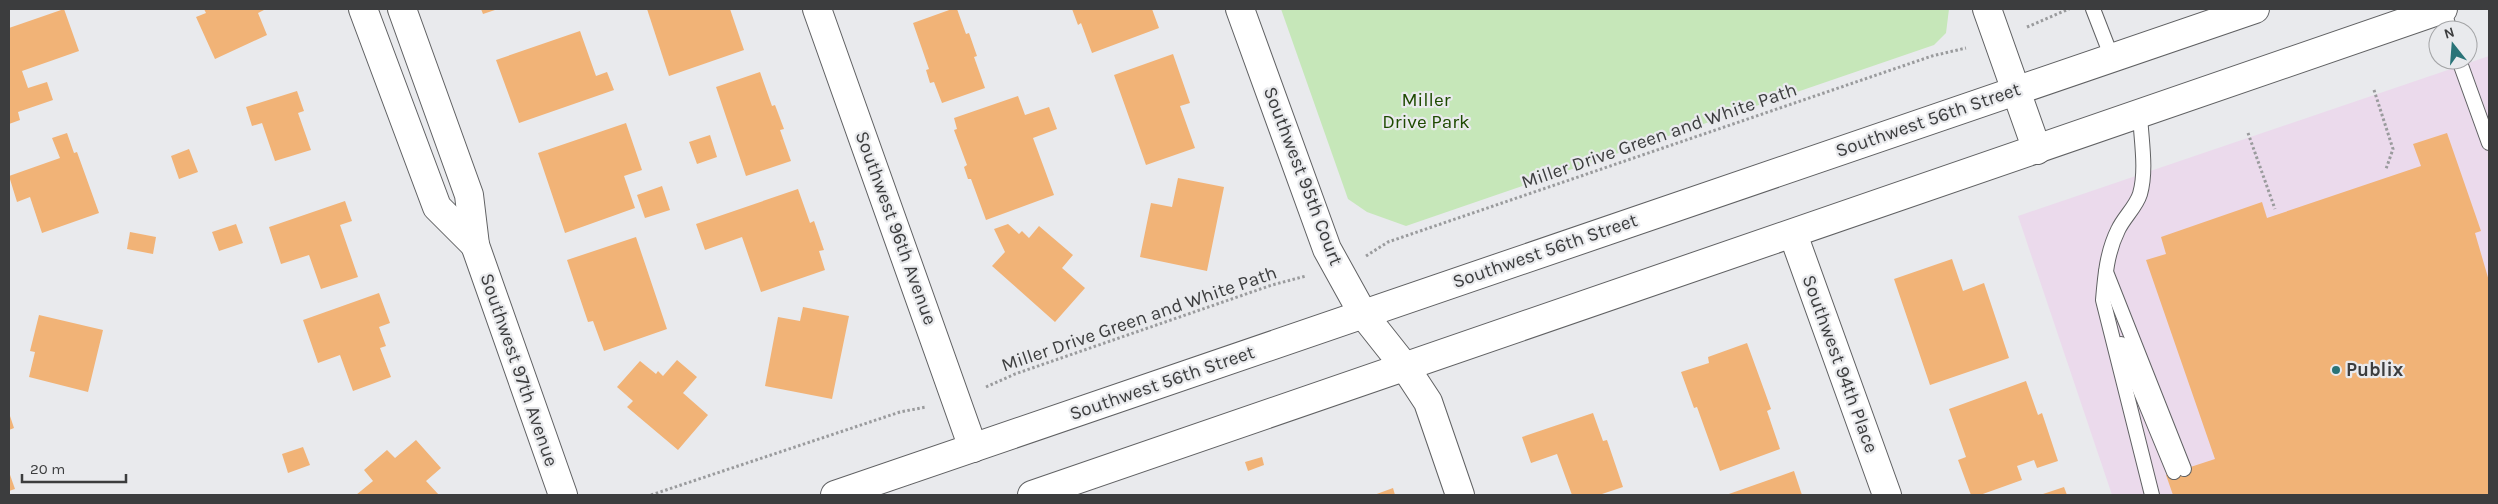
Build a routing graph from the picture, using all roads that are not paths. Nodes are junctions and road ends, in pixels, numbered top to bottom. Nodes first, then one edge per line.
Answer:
1 (363, 9) edge
2 (402, 9) edge
3 (817, 9) edge
4 (1240, 9) edge
5 (1987, 9) edge
6 (2093, 9) edge
7 (2253, 9) edge
8 (2443, 9) edge
9 (2112, 58) junction
10 (2463, 70) edge
11 (2015, 90) junction
12 (2140, 114) junction
13 (2489, 143) edge
14 (2037, 150) junction
15 (1792, 234) junction
16 (475, 245) junction
17 (2105, 269) junction
18 (2103, 300) junction
19 (1363, 314) junction
20 (1405, 366) junction
21 (973, 448) junction
22 (563, 495) edge
23 (835, 495) edge
24 (1032, 495) edge
25 (1460, 495) edge
26 (1887, 495) edge
27 (2152, 495) edge

1 - 16 main road, Southwest 97th Avenue
2 - 16 main road, Southwest 97th Avenue
3 - 21 main road, Southwest 96th Avenue
4 - 19 main road, Southwest 95th Court
5 - 11 main road
6 - 9 lane
7 - 9 main road, Southwest 56th Street
8 - 12 main road
9 - 11 main road, Southwest 56th Street
10 - 13 lane
11 - 14 main road
11 - 19 main road, Southwest 56th Street
12 - 14 main road
12 - 17 lane
14 - 15 main road
15 - 20 main road
15 - 26 main road, Southwest 94th Place
16 - 22 main road, Southwest 97th Avenue
17 - 18 lane
17 - 18 lane
18 - 27 lane
19 - 20 main road, Southwest 95th Court
19 - 21 main road, Southwest 56th Street
20 - 24 main road
20 - 25 main road, Southwest 95th Court
21 - 23 main road, Southwest 56th Street

